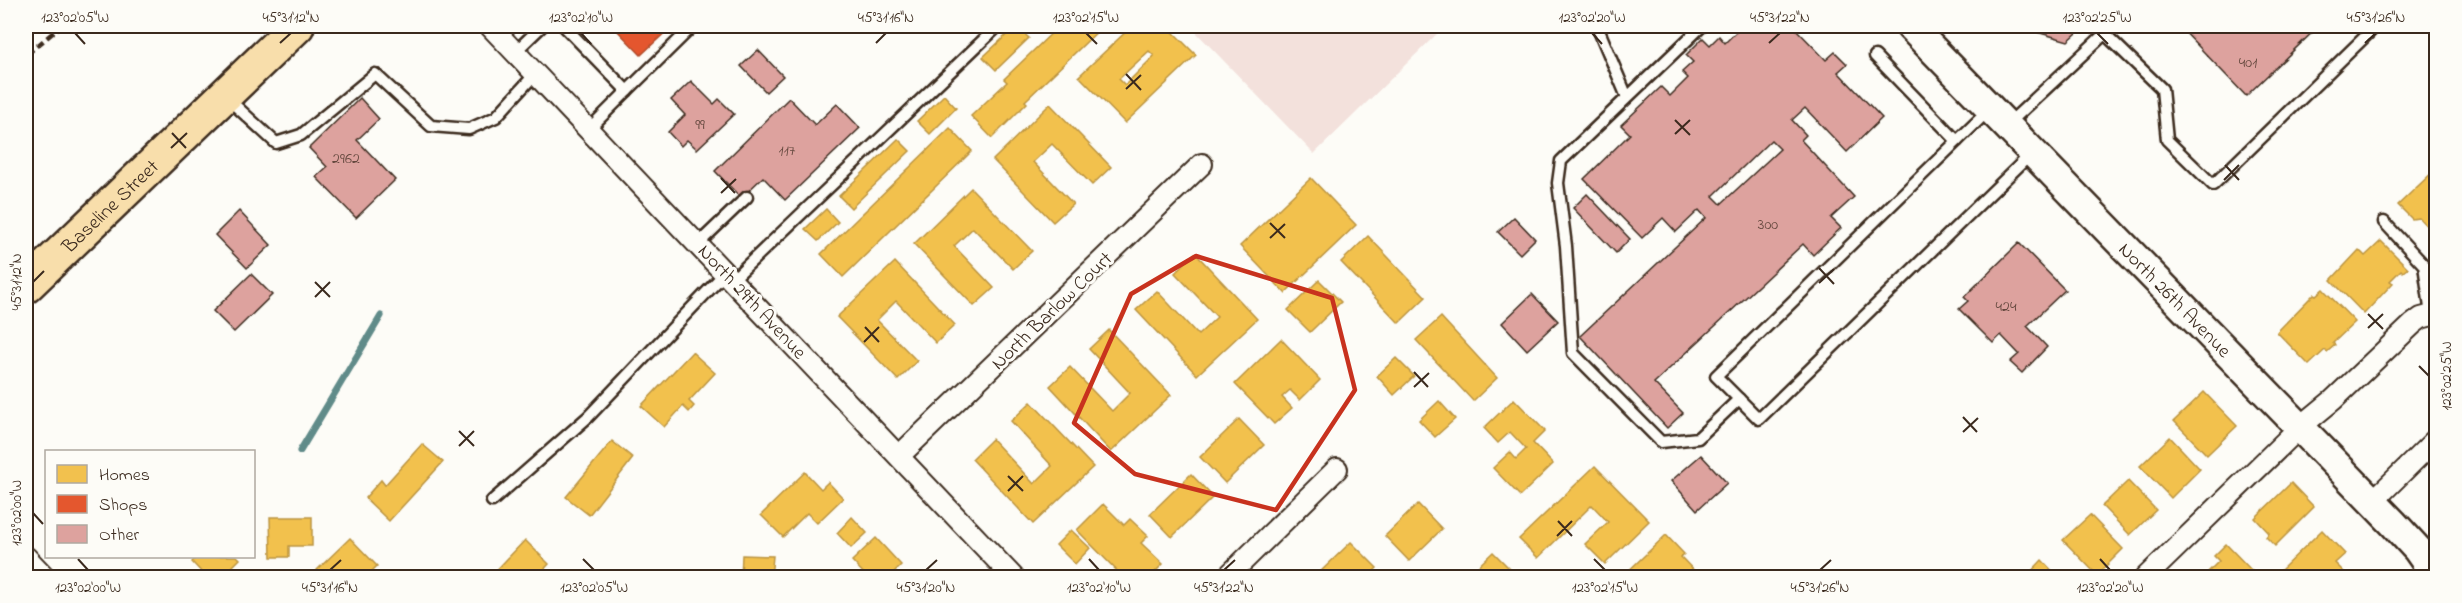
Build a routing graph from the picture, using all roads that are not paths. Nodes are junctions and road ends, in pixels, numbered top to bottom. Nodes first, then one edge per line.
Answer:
1 (297, 26) edge
2 (490, 26) edge
3 (542, 26) edge
4 (564, 26) edge
5 (693, 26) edge
6 (998, 26) edge
7 (1597, 26) edge
8 (1702, 26) edge
9 (1910, 26) edge
10 (2376, 26) edge
11 (2109, 29) edge
12 (515, 52) junction
13 (1875, 56) dead end
14 (536, 73) junction
15 (627, 91) junction
16 (224, 95) junction
17 (1627, 97) junction
18 (1998, 117) junction
19 (589, 129) junction
20 (1958, 141) junction
21 (2032, 153) junction
22 (1202, 164) dead end
23 (747, 197) dead end
24 (2384, 222) dead end
25 (699, 243) junction
26 (729, 275) junction
27 (26, 286) edge
28 (2434, 315) edge
29 (1739, 399) junction
30 (2299, 428) junction
31 (2436, 439) edge
32 (899, 456) junction
33 (1337, 469) dead end
34 (492, 501) dead end
35 (2372, 502) junction
36 (26, 556) edge
37 (2436, 576) edge
38 (46, 578) edge
39 (1014, 578) edge
40 (1226, 578) edge
41 (2145, 578) edge

1 - 16 highway, Baseline Street
2 - 12 street, North 29th Avenue
3 - 12 lane
4 - 15 lane
5 - 15 lane
6 - 26 lane
7 - 17 lane
8 - 17 lane
9 - 18 street, North 26th Avenue
10 - 11 lane
11 - 18 lane
12 - 14 street, North 29th Avenue
13 - 20 lane
14 - 16 lane
14 - 19 street, North 29th Avenue
15 - 19 lane
16 - 27 highway, Baseline Street
17 - 29 lane
18 - 20 lane
18 - 21 street, North 26th Avenue
19 - 25 street, North 29th Avenue
20 - 29 lane
21 - 29 lane
21 - 30 street, North 26th Avenue
22 - 32 street, North Barlow Court
23 - 25 lane
24 - 28 lane
25 - 26 street, North 29th Avenue
26 - 32 street, North 29th Avenue
26 - 34 lane
28 - 30 street
30 - 35 street, North 26th Avenue
30 - 41 street
31 - 35 street
32 - 39 street, North 29th Avenue
33 - 40 street
35 - 37 street, North 26th Avenue
36 - 38 street

